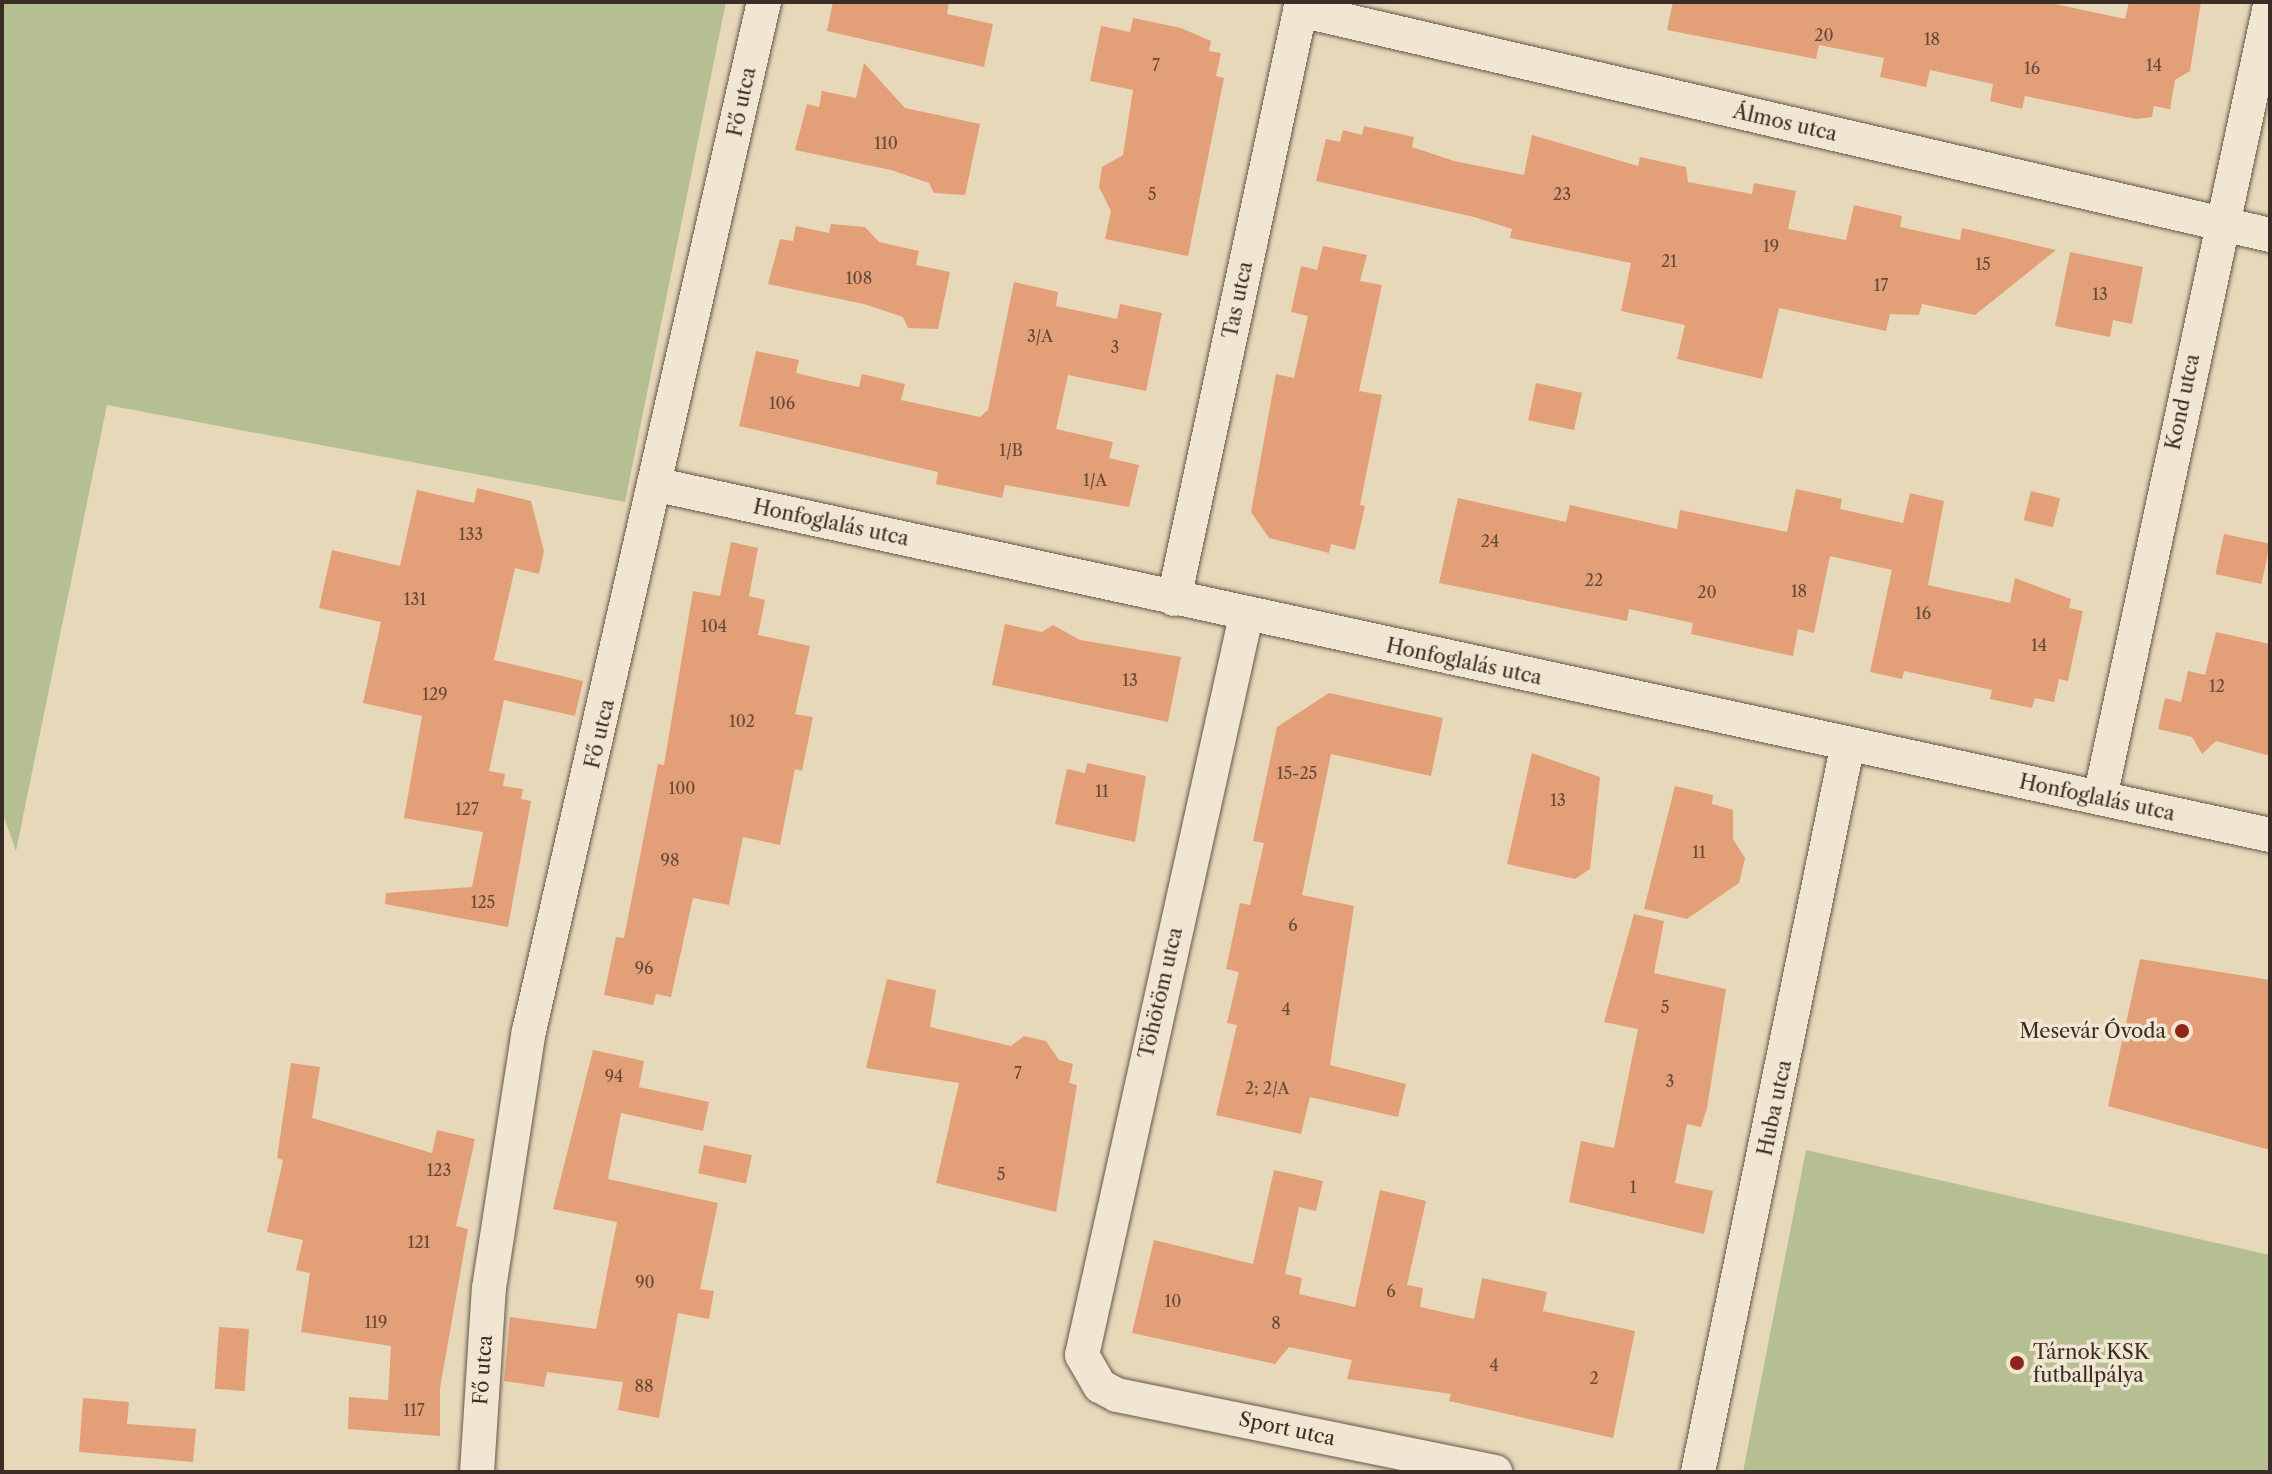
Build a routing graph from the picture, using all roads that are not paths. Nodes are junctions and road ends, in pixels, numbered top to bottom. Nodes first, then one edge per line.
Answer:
1 (764, 2) edge
2 (1301, 6) edge
3 (2270, 6) edge
4 (2221, 225) junction
5 (2270, 235) edge
6 (658, 485) junction
7 (1174, 599) junction
8 (1246, 616) junction
9 (1848, 743) junction
10 (2100, 798) junction
11 (2270, 835) edge
12 (1088, 1371) joint
13 (477, 1472) edge
14 (1495, 1472) edge
15 (1698, 1472) edge

1 - 6 street, Fő utca
2 - 4 street, Álmos utca
2 - 7 street, Tas utca
3 - 4 street, Kond utca
4 - 5 street, Álmos utca
4 - 10 street, Kond utca
6 - 7 street, Honfoglalás utca
6 - 13 street, Fő utca
7 - 8 street, Honfoglalás utca
8 - 9 street, Honfoglalás utca
8 - 12 street, Töhötöm utca
9 - 10 street, Honfoglalás utca
9 - 15 street, Huba utca
10 - 11 street, Honfoglalás utca
12 - 14 street, Sport utca

